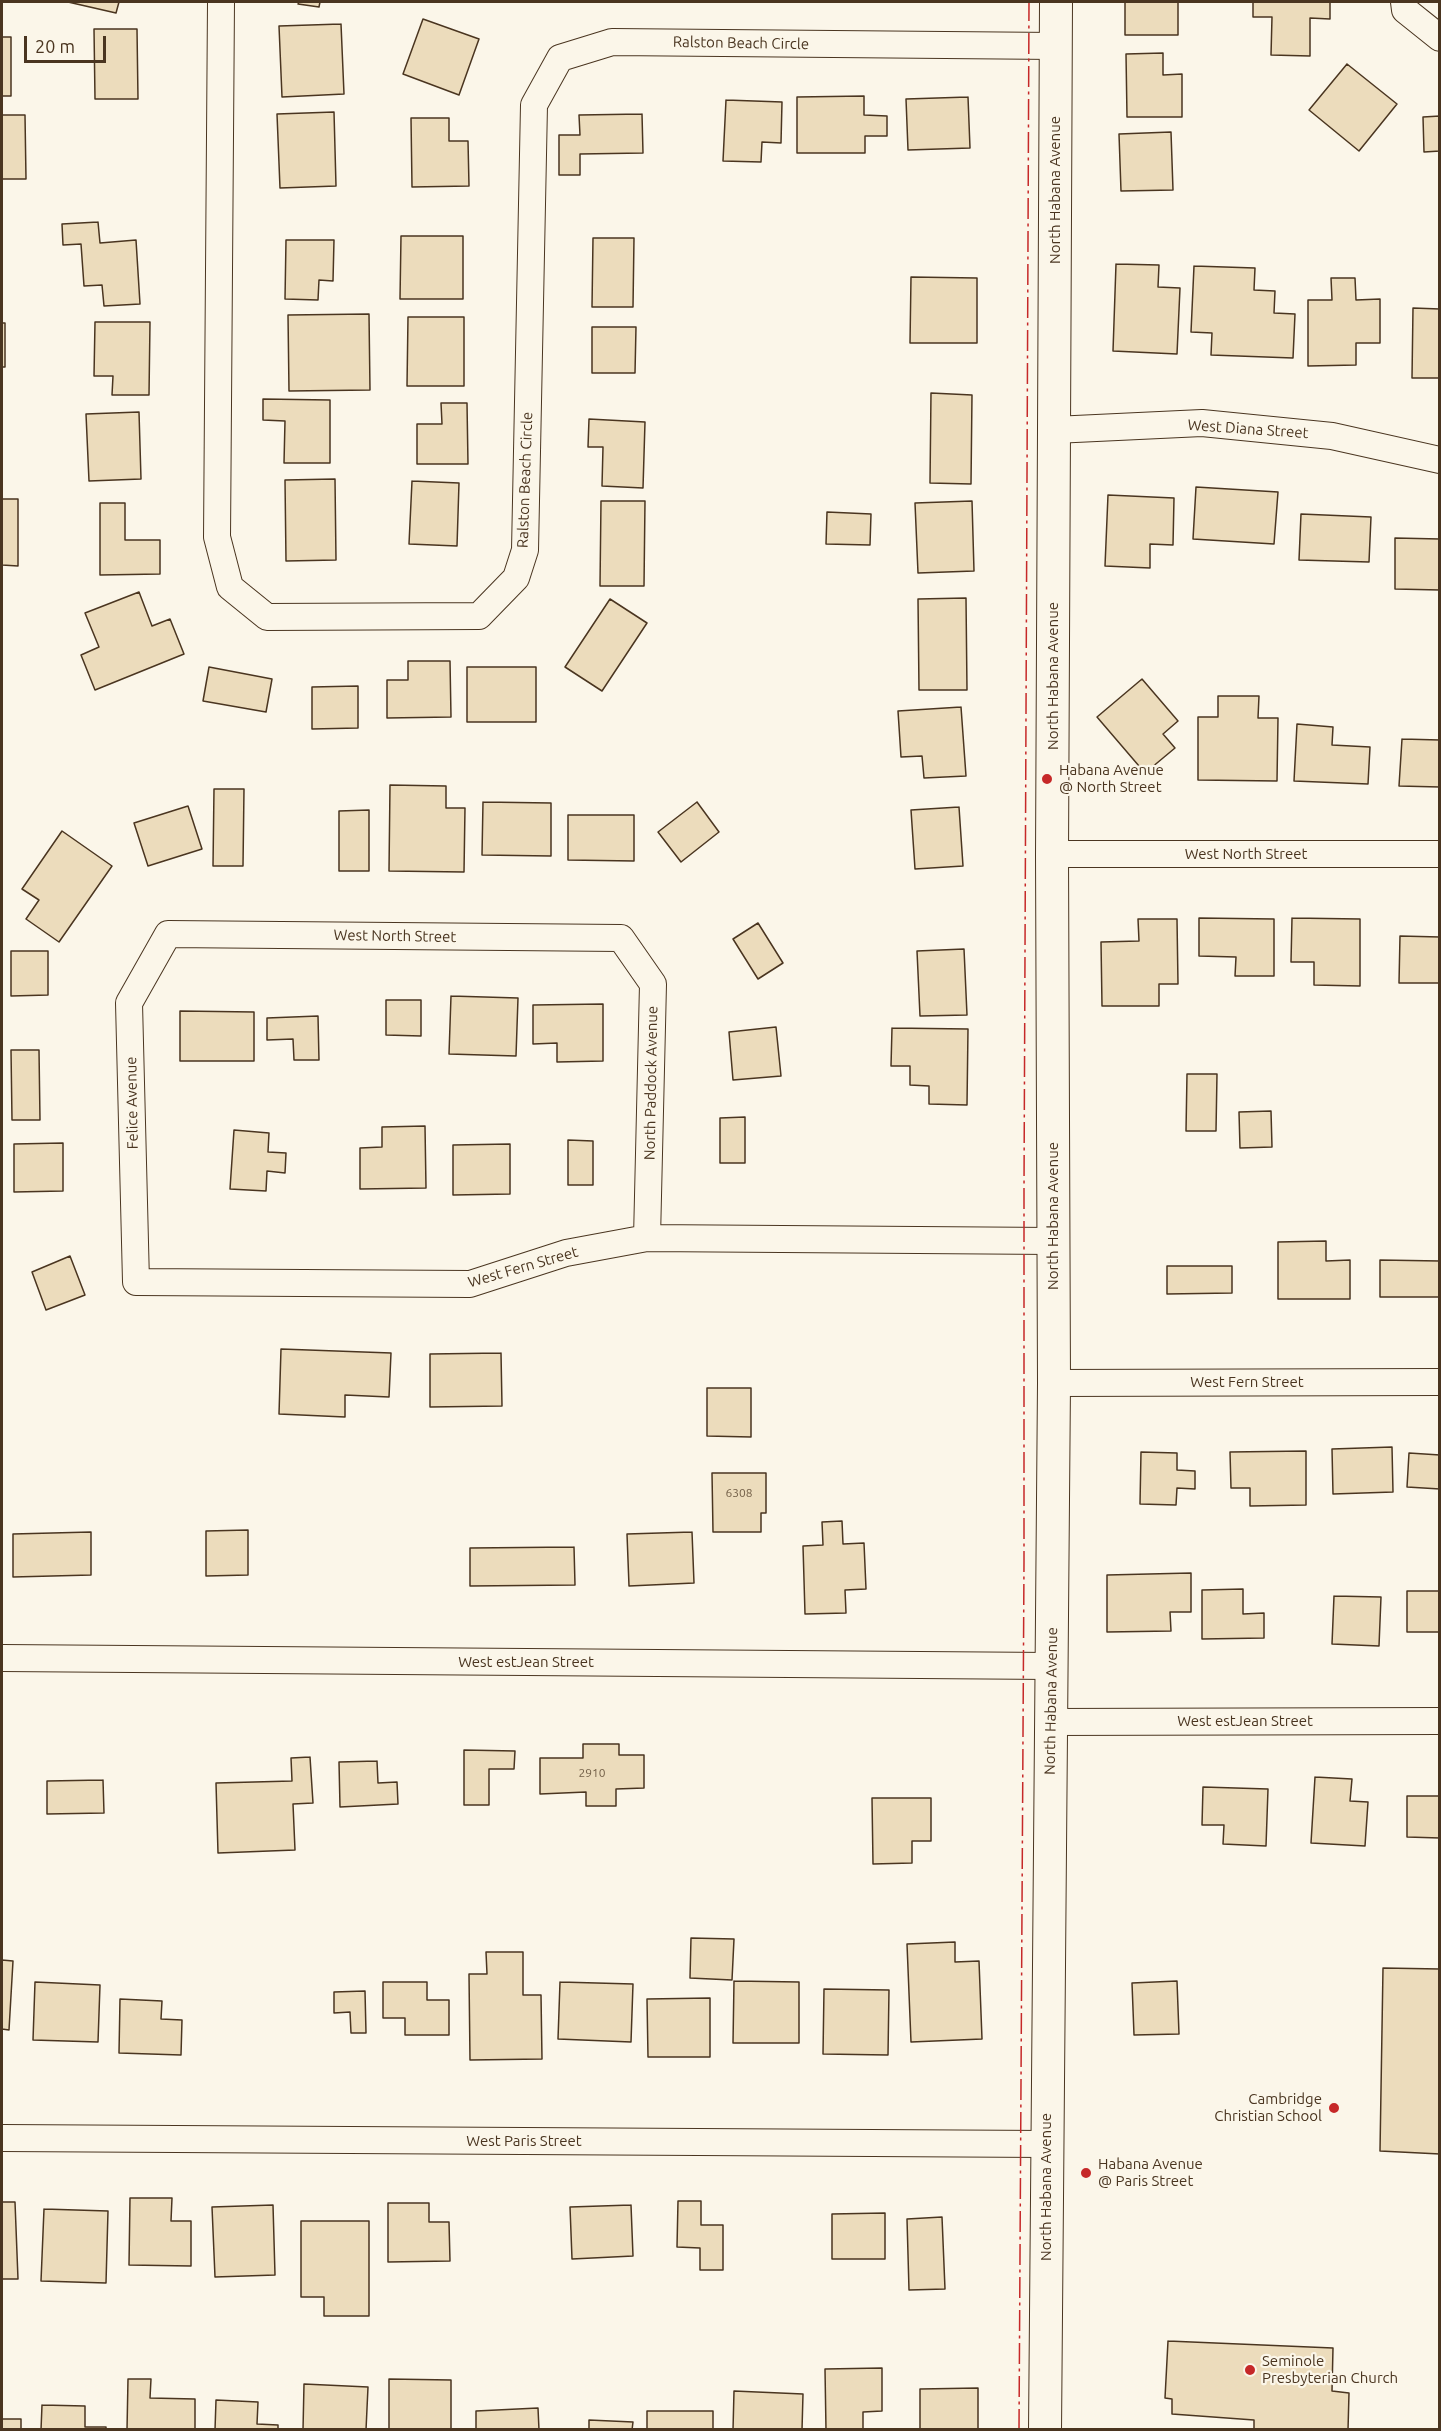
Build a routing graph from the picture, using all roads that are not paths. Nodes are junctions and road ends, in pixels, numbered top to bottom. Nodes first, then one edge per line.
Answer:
1 (221, 2) edge
2 (1056, 2) edge
3 (1404, 2) edge
4 (1440, 38) edge
5 (1056, 46) junction
6 (1054, 430) junction
7 (1440, 460) edge
8 (1052, 854) junction
9 (1440, 854) edge
10 (168, 934) joint
11 (621, 938) joint
12 (647, 1238) junction
13 (1053, 1241) junction
14 (136, 1282) joint
15 (1440, 1382) edge
16 (1054, 1383) junction
17 (2, 1658) edge
18 (1051, 1666) junction
19 (1440, 1721) edge
20 (1050, 1722) junction
21 (2, 2138) edge
22 (1046, 2144) junction
23 (1045, 2430) edge

1 - 5 street, Ralston Beach Circle
2 - 5 street, North Habana Avenue
3 - 4 street
5 - 6 street, North Habana Avenue
6 - 7 street, West Diana Street
6 - 8 street, North Habana Avenue
8 - 9 street, West North Street
8 - 13 street, North Habana Avenue
10 - 11 street, West North Street
10 - 14 street, Felice Avenue
11 - 12 street, North Paddock Avenue
12 - 13 street, West Fern Street
12 - 14 street, West Fern Street
13 - 16 street, North Habana Avenue
15 - 16 street, West Fern Street
16 - 18 street, North Habana Avenue
17 - 18 street, West estJean Street
18 - 20 street, North Habana Avenue
19 - 20 street, West estJean Street
20 - 22 street, North Habana Avenue
21 - 22 street, West Paris Street
22 - 23 street, North Habana Avenue

